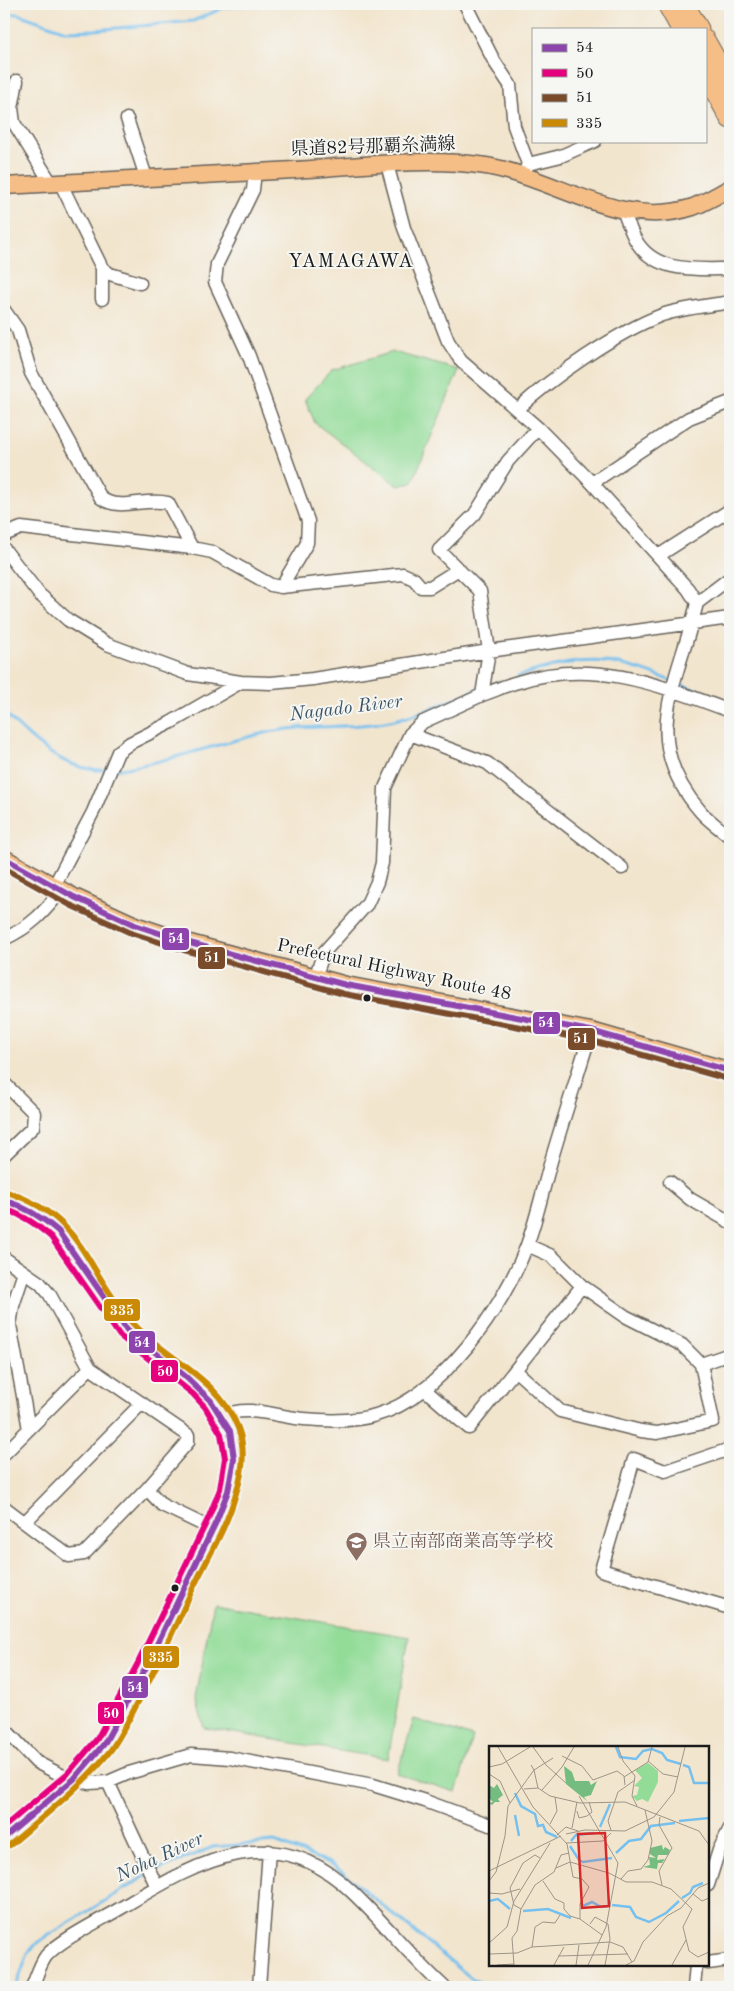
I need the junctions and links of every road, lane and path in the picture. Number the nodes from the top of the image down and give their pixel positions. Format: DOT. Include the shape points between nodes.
graph roads {
  1 [pos="465,4"];
  2 [pos="706,42"];
  3 [pos="706,75"];
  4 [pos="17,81"];
  5 [pos="730,84"];
  6 [pos="127,118"];
  7 [pos="730,119"];
  8 [pos="593,142"];
  9 [pos="387,164"];
  10 [pos="526,169"];
  11 [pos="256,171"];
  12 [pos="146,177"];
  13 [pos="55,183"];
  14 [pos="4,186"];
  15 [pos="730,188"];
  16 [pos="623,210"];
  17 [pos="102,268"];
  18 [pos="730,269"];
  19 [pos="140,283"];
  20 [pos="102,299"];
  21 [pos="730,302"];
  22 [pos="4,310"];
  23 [pos="730,402"];
  24 [pos="517,410"];
  25 [pos="538,428"];
  26 [pos="592,483"];
  27 [pos="730,510"];
  28 [pos="4,535"];
  29 [pos="192,548"];
  30 [pos="4,549"];
  31 [pos="658,556"];
  32 [pos="458,569"];
  33 [pos="730,578"];
  34 [pos="281,587"];
  35 [pos="697,603"];
  36 [pos="730,618"];
  37 [pos="692,624"];
  38 [pos="489,651"];
  39 [pos="241,682"];
  40 [pos="673,690"];
  41 [pos="482,695"];
  42 [pos="730,711"];
  43 [pos="410,734"];
  44 [pos="730,837"];
  45 [pos="4,858"];
  46 [pos="622,868"];
  47 [pos="58,888"];
  48 [pos="4,939"];
  49 [pos="318,978"];
  50 [pos="591,1031"];
  51 [pos="730,1071"];
  52 [pos="4,1084"];
  53 [pos="4,1155"];
  54 [pos="670,1182"];
  55 [pos="4,1200"];
  56 [pos="730,1222"];
  57 [pos="527,1245"];
  58 [pos="4,1258"];
  59 [pos="24,1272"];
  60 [pos="582,1286"];
  61 [pos="730,1354"];
  62 [pos="701,1364"];
  63 [pos="90,1368"];
  64 [pos="516,1370"];
  65 [pos="424,1389"];
  66 [pos="142,1403"];
  67 [pos="223,1416"];
  68 [pos="29,1429"];
  69 [pos="730,1449"];
  70 [pos="4,1454"];
  71 [pos="147,1489"];
  72 [pos="4,1507"];
  73 [pos="25,1522"];
  74 [pos="212,1529"];
  75 [pos="730,1608"];
  76 [pos="4,1728"];
  77 [pos="74,1779"];
  78 [pos="108,1782"];
  79 [pos="489,1825"];
  80 [pos="730,1828"];
  81 [pos="4,1838"];
  82 [pos="269,1851"];
  83 [pos="709,1877"];
  84 [pos="155,1884"];
  85 [pos="730,1960"];
  86 [pos="709,1963"];
  87 [pos="696,1966"];
  88 [pos="32,1987"];
  89 [pos="259,1987"];
  90 [pos="444,1987"];
  91 [pos="694,1987"];
  1 -- 10 [label="street" via="510,85 514,126"];
  2 -- 5 [label="highway"];
  3 -- 7 [label="highway"];
  4 -- 13 [label="street" via="12,108 14,123"];
  6 -- 12 [label="street"];
  8 -- 10 [label="street"];
  9 -- 10 [label="main road, 県道82号那覇糸満線" via="477,164"];
  9 -- 11 [label="main road, 県道82号那覇糸満線"];
  9 -- 24 [label="street" via="404,228 448,341 460,361"];
  10 -- 16 [label="main road, 県道82号那覇糸満線" via="601,205"];
  11 -- 12 [label="main road, 県道82号那覇糸満線"];
  11 -- 34 [label="street" via="253,190 217,264 215,282 249,356 308,521 308,543"];
  12 -- 13 [label="main road, 県道82号那覇糸満線"];
  13 -- 14 [label="main road, 県道82号那覇糸満線"];
  13 -- 17 [label="street"];
  15 -- 16 [label="main road, 県道82号那覇糸満線" via="692,207 667,213"];
  16 -- 18 [label="street" via="636,241 660,262 675,268"];
  17 -- 19 [label="street" via="110,274"];
  17 -- 20 [label="street"];
  21 -- 24 [label="street" via="662,315 640,326 543,385"];
  22 -- 29 [label="street" via="18,330 31,373 101,498 118,505 157,500 168,503"];
  23 -- 26 [label="street" via="689,418"];
  24 -- 25 [label="street"];
  25 -- 26 [label="street"];
  25 -- 32 [label="street" via="508,461 475,514 439,550"];
  26 -- 31 [label="street"];
  27 -- 31 [label="street"];
  28 -- 29 [label="street" via="21,528"];
  29 -- 34 [label="street" via="212,552 271,585"];
  30 -- 39 [label="street" via="39,594 68,620 107,644 188,674"];
  31 -- 35 [label="street" via="688,588"];
  32 -- 34 [label="street" via="430,587 422,587 403,574"];
  32 -- 38 [label="street" via="480,592"];
  33 -- 35 [label="street"];
  35 -- 37 [label="street"];
  36 -- 37 [label="street"];
  37 -- 38 [label="street"];
  37 -- 40 [label="street"];
  38 -- 39 [label="street" via="313,679"];
  38 -- 41 [label="street"];
  39 -- 47 [label="street" via="118,752"];
  40 -- 41 [label="street" via="620,675 566,672 519,681"];
  40 -- 42 [label="street"];
  40 -- 44 [label="street" via="665,739 673,769 702,813"];
  41 -- 43 [label="street" via="423,722"];
  43 -- 46 [label="street" via="487,763"];
  43 -- 49 [label="street" via="385,788 382,863 377,882 367,904 324,952"];
  45 -- 47 [label="main road, Prefectural Highway Route 48"];
  47 -- 48 [label="street" via="40,917"];
  47 -- 49 [label="main road, Prefectural Highway Route 48" via="135,926"];
  49 -- 50 [label="main road, Prefectural Highway Route 48"];
  50 -- 51 [label="main road, Prefectural Highway Route 48"];
  50 -- 57 [label="street"];
  52 -- 53 [label="street" via="34,1114 33,1127"];
  54 -- 56 [label="street" via="690,1199"];
  55 -- 67 [label="highway" via="31,1211 60,1232 127,1331 198,1387"];
  57 -- 60 [label="street" via="552,1256"];
  57 -- 65 [label="street" via="505,1291 474,1336 444,1373"];
  58 -- 59 [label="street"];
  59 -- 63 [label="street" via="50,1295"];
  59 -- 68 [label="street" via="10,1325"];
  60 -- 62 [label="street" via="625,1316 682,1345"];
  60 -- 64 [label="street"];
  61 -- 62 [label="street"];
  62 -- 64 [label="street" via="713,1421 657,1434 560,1410"];
  63 -- 66 [label="street"];
  63 -- 68 [label="street"];
  64 -- 65 [label="street" via="469,1428"];
  65 -- 67 [label="street" via="404,1404 374,1416 342,1420 305,1419 240,1410"];
  66 -- 71 [label="street" via="188,1435 188,1442"];
  66 -- 73 [label="street"];
  67 -- 74 [label="highway" via="233,1441 234,1459 227,1490"];
  68 -- 70 [label="street"];
  69 -- 75 [label="street" via="665,1470 634,1459 601,1570"];
  71 -- 73 [label="street" via="84,1554 69,1556"];
  71 -- 74 [label="street" via="162,1504"];
  72 -- 73 [label="street"];
  74 -- 77 [label="highway" via="118,1720 104,1744"];
  76 -- 77 [label="street" via="36,1762"];
  77 -- 78 [label="street" via="89,1783"];
  77 -- 81 [label="highway"];
  78 -- 79 [label="street" via="191,1755 230,1758 373,1785"];
  78 -- 84 [label="street"];
  80 -- 83 [label="street"];
  82 -- 84 [label="street" via="244,1852 213,1860"];
  82 -- 89 [label="street"];
  82 -- 90 [label="street" via="299,1858 322,1869 351,1891"];
  84 -- 88 [label="street" via="46,1956"];
  85 -- 86 [label="street"];
  87 -- 91 [label="street"];
}
